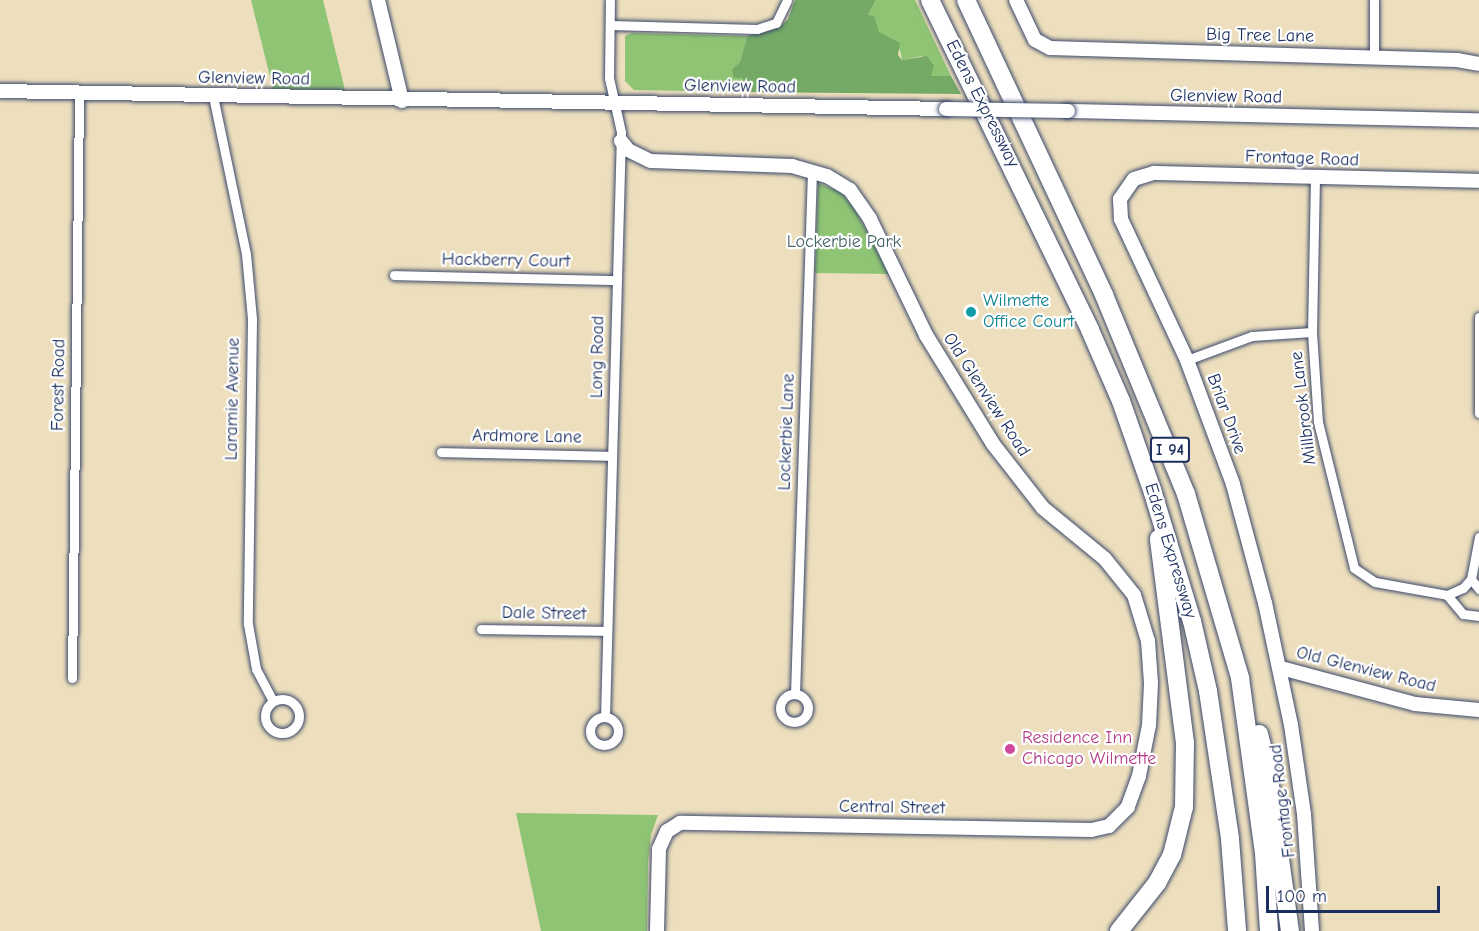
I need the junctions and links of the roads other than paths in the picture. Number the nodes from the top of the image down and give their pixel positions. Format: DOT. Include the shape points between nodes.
graph roads {
  1 [pos="378,0"];
  2 [pos="610,0"];
  3 [pos="787,0"];
  4 [pos="930,0"];
  5 [pos="966,0"];
  6 [pos="1016,0"];
  7 [pos="1374,0"];
  8 [pos="610,25"];
  9 [pos="1374,56"];
  10 [pos="1479,64"];
  11 [pos="0,91"];
  12 [pos="79,93"];
  13 [pos="213,96"];
  14 [pos="402,101"];
  15 [pos="615,104"];
  16 [pos="1479,120"];
  17 [pos="621,141"];
  18 [pos="812,171"];
  19 [pos="1315,177"];
  20 [pos="1479,181"];
  21 [pos="1128,184"];
  22 [pos="394,276"];
  23 [pos="616,280"];
  24 [pos="1479,317"];
  25 [pos="1312,332"];
  26 [pos="1187,360"];
  27 [pos="1479,414"];
  28 [pos="441,452"];
  29 [pos="612,456"];
  30 [pos="1153,493"];
  31 [pos="1479,537"];
  32 [pos="1471,579"];
  33 [pos="1479,589"];
  34 [pos="1447,594"];
  35 [pos="1479,616"];
  36 [pos="481,629"];
  37 [pos="607,632"];
  38 [pos="1281,668"];
  39 [pos="72,678"];
  40 [pos="1240,678"];
  41 [pos="795,694"];
  42 [pos="273,701"];
  43 [pos="1479,710"];
  44 [pos="605,717"];
  45 [pos="1117,821"];
  46 [pos="657,931"];
  47 [pos="1119,931"];
  48 [pos="1237,931"];
  49 [pos="1269,931"];
  50 [pos="1290,931"];
  51 [pos="1312,931"];
  1 -- 14 [label="street"];
  2 -- 8 [label="street, Long Road"];
  3 -- 8 [label="street" via="776,22 757,29"];
  4 -- 30 [label="highway, Edens Expressway / I 94" via="1090,330 1121,401"];
  5 -- 40 [label="highway, Edens Expressway / I 94" via="1104,295 1165,437 1186,494"];
  6 -- 9 [label="street, Big Tree Lane" via="1040,44 1061,50"];
  7 -- 9 [label="street"];
  8 -- 15 [label="street, Long Road" via="609,78"];
  9 -- 10 [label="street, Big Tree Lane"];
  11 -- 12 [label="street, Glenview Road"];
  12 -- 13 [label="street, Glenview Road"];
  12 -- 39 [label="street, Forest Road"];
  13 -- 14 [label="street, Glenview Road"];
  13 -- 42 [label="street, Laramie Avenue" via="246,254 252,319 248,624 256,669"];
  14 -- 15 [label="street, Glenview Road"];
  15 -- 16 [label="street, Glenview Road, bridge"];
  15 -- 17 [label="street, Long Road"];
  17 -- 18 [label="street, Old Glenview Road" via="628,150 651,161 792,166"];
  17 -- 23 [label="street, Long Road"];
  18 -- 41 [label="street, Lockerbie Lane"];
  18 -- 45 [label="street, Old Glenview Road" via="841,183 857,199 937,354 1026,488 1058,524 1118,572 1134,595 1148,641 1151,704 1139,776 1128,807"];
  19 -- 20 [label="street, Frontage Road"];
  19 -- 21 [label="street, Frontage Road" via="1154,173"];
  19 -- 25 [label="street, Millbrook Lane"];
  21 -- 26 [label="street, Briar Drive" via="1120,199 1121,219"];
  22 -- 23 [label="street, Hackberry Court"];
  23 -- 29 [label="street, Long Road"];
  24 -- 27 [label="street"];
  25 -- 26 [label="street" via="1252,336"];
  25 -- 34 [label="street, Millbrook Lane" via="1323,454 1354,568 1375,582"];
  26 -- 38 [label="street, Briar Drive" via="1233,484"];
  28 -- 29 [label="street, Ardmore Lane"];
  29 -- 37 [label="street, Long Road"];
  30 -- 47 [label="highway" via="1187,780 1172,855 1143,905"];
  30 -- 48 [label="highway, Edens Expressway / I 94" via="1192,621 1210,702 1230,839"];
  31 -- 32 [label="street"];
  32 -- 33 [label="street"];
  32 -- 34 [label="street" via="1463,588"];
  34 -- 35 [label="street" via="1463,614"];
  36 -- 37 [label="street, Dale Street"];
  37 -- 44 [label="street, Long Road"];
  38 -- 43 [label="street, Old Glenview Road" via="1415,704"];
  38 -- 51 [label="street, Frontage Road" via="1304,814"];
  40 -- 49 [label="highway, Edens Expressway / I 94" via="1264,853"];
  40 -- 50 [label="highway" via="1268,771"];
  45 -- 46 [label="street, Central Street" via="1090,830 687,822 667,831 659,849"];
}
